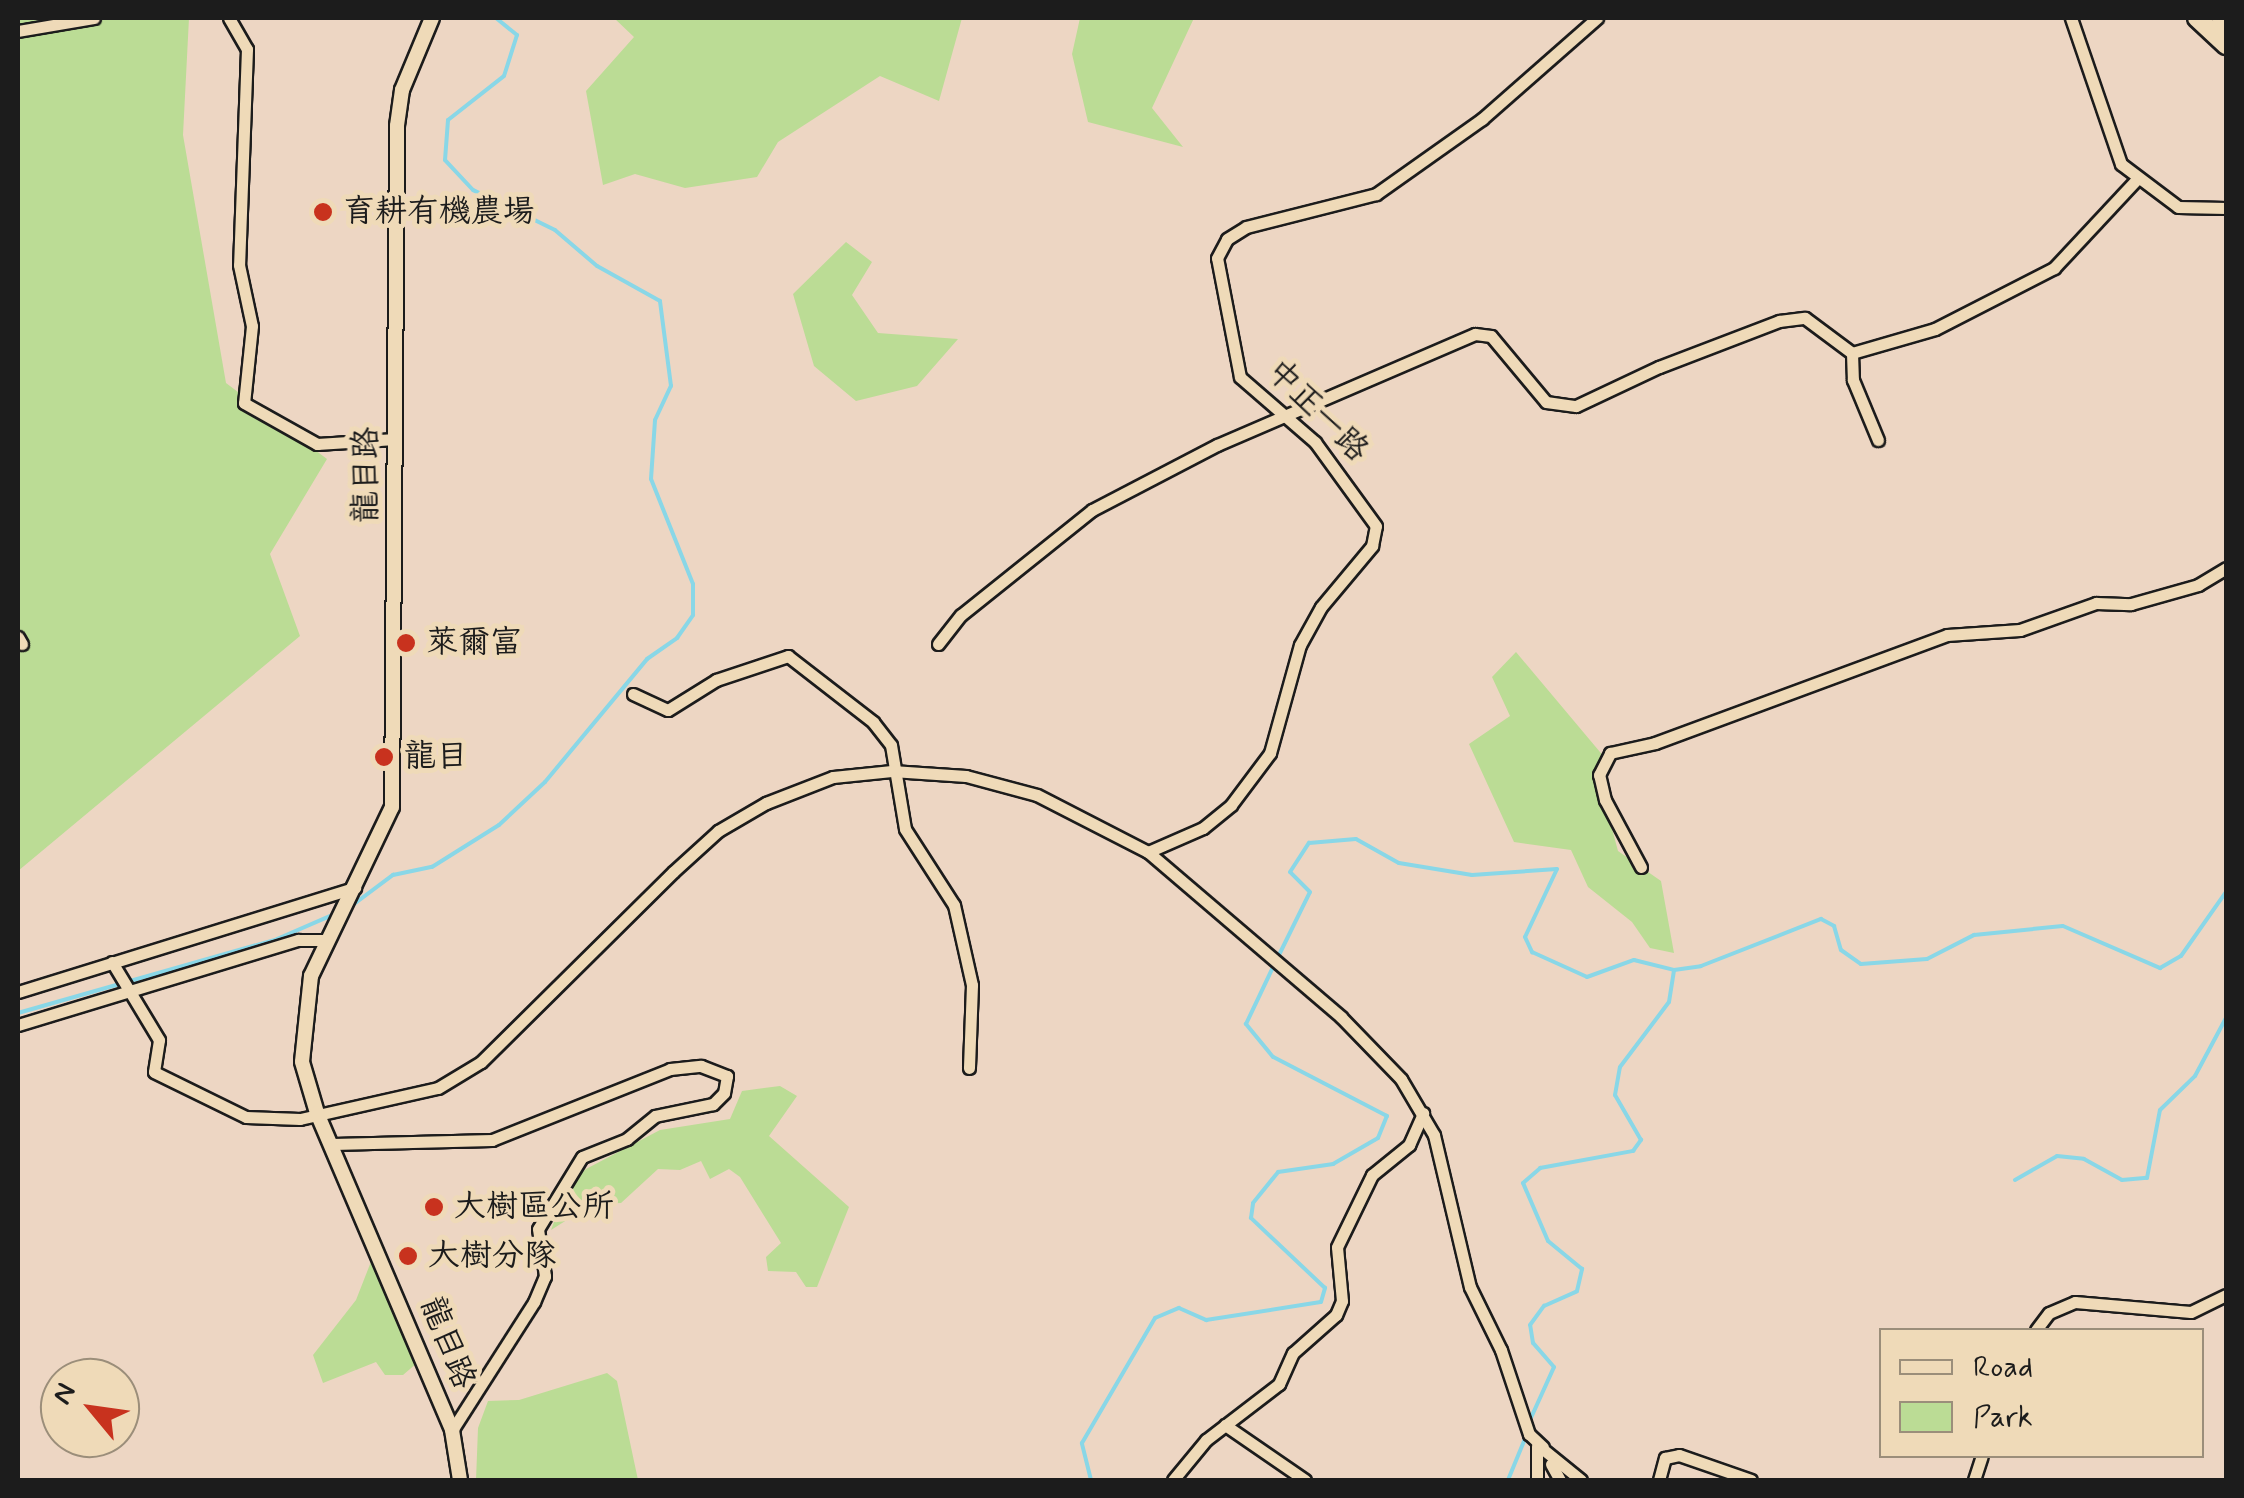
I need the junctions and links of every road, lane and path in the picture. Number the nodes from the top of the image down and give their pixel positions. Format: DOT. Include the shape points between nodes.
graph roads {
  1 [pos="94,18"];
  2 [pos="229,18"];
  3 [pos="432,18"];
  4 [pos="1597,18"];
  5 [pos="2071,18"];
  6 [pos="2198,18"];
  7 [pos="18,31"];
  8 [pos="2226,45"];
  9 [pos="2136,180"];
  10 [pos="2226,208"];
  11 [pos="1852,353"];
  12 [pos="1284,417"];
  13 [pos="395,438"];
  14 [pos="1878,440"];
  15 [pos="2226,568"];
  16 [pos="938,644"];
  17 [pos="633,694"];
  18 [pos="892,771"];
  19 [pos="1148,852"];
  20 [pos="1642,867"];
  21 [pos="355,888"];
  22 [pos="329,936"];
  23 [pos="113,966"];
  24 [pos="126,990"];
  25 [pos="18,992"];
  26 [pos="18,1026"];
  27 [pos="969,1068"];
  28 [pos="317,1113"];
  29 [pos="1423,1113"];
  30 [pos="333,1144"];
  31 [pos="2226,1295"];
  32 [pos="2038,1328"];
  33 [pos="1225,1425"];
  34 [pos="452,1430"];
  35 [pos="1536,1441"];
  36 [pos="1551,1464"];
  37 [pos="460,1480"];
  38 [pos="1174,1480"];
  39 [pos="1305,1480"];
  40 [pos="1537,1480"];
  41 [pos="1560,1480"];
  42 [pos="1581,1480"];
  43 [pos="1659,1480"];
  44 [pos="1751,1480"];
  1 -- 7 [label="street"];
  2 -- 13 [label="street" via="247,48 239,264 252,326 244,403 318,444"];
  3 -- 13 [label="street, 龍目路" via="397,126"];
  4 -- 12 [label="street, 中正一路" via="1482,118 1376,194 1246,227 1226,240 1217,258 1240,378"];
  5 -- 9 [label="street" via="2098,111 2121,164"];
  6 -- 8 [label="main road"];
  9 -- 10 [label="street" via="2178,208"];
  9 -- 11 [label="street" via="2054,268 1935,329"];
  11 -- 12 [label="street" via="1820,324 1796,318 1659,367 1576,406 1561,406 1538,395 1485,333"];
  11 -- 14 [label="street" via="1854,380"];
  12 -- 16 [label="street" via="1092,510 961,616"];
  12 -- 19 [label="street, 中正一路" via="1337,469 1376,526 1372,546 1321,607 1300,645 1280,729 1260,766 1231,805 1203,828"];
  13 -- 21 [label="street, 龍目路" via="392,807"];
  15 -- 20 [label="street" via="2198,584 2131,604 2096,603 2020,630 1947,635 1654,743 1610,753 1599,775 1604,800"];
  17 -- 18 [label="street" via="668,710 716,680 782,655 796,657 874,722 891,745"];
  18 -- 19 [label="street" via="966,776 1037,795"];
  18 -- 27 [label="street" via="905,830 954,905 972,986"];
  18 -- 28 [label="street" via="816,783 718,831 524,1026 438,1088"];
  19 -- 29 [label="street" via="1353,1030 1401,1079"];
  21 -- 22 [label="street, 龍目路"];
  21 -- 23 [label="street"];
  22 -- 24 [label="street"];
  22 -- 28 [label="street, 龍目路" via="304,1010 302,1062"];
  23 -- 24 [label="street"];
  23 -- 25 [label="street"];
  24 -- 26 [label="street"];
  24 -- 28 [label="street" via="159,1040 154,1072 246,1117 300,1119"];
  28 -- 30 [label="street, 龍目路"];
  29 -- 33 [label="street" via="1408,1145 1372,1175 1336,1247 1342,1302 1336,1316 1293,1353 1279,1384"];
  29 -- 35 [label="street" via="1470,1287"];
  30 -- 34 [label="street, 龍目路"];
  30 -- 34 [label="street" via="492,1140 670,1069 701,1066 727,1076 724,1093 712,1104 655,1116 626,1139 582,1157 538,1229 545,1276 534,1302"];
  31 -- 32 [label="street" via="2191,1312 2074,1302 2049,1313"];
  33 -- 38 [label="street"];
  33 -- 39 [label="street"];
  34 -- 37 [label="street, 龍目路"];
  35 -- 40 [label="street"];
  35 -- 42 [label="street"];
  36 -- 41 [label="street"];
  43 -- 44 [label="street" via="1665,1458 1679,1455"];
}
